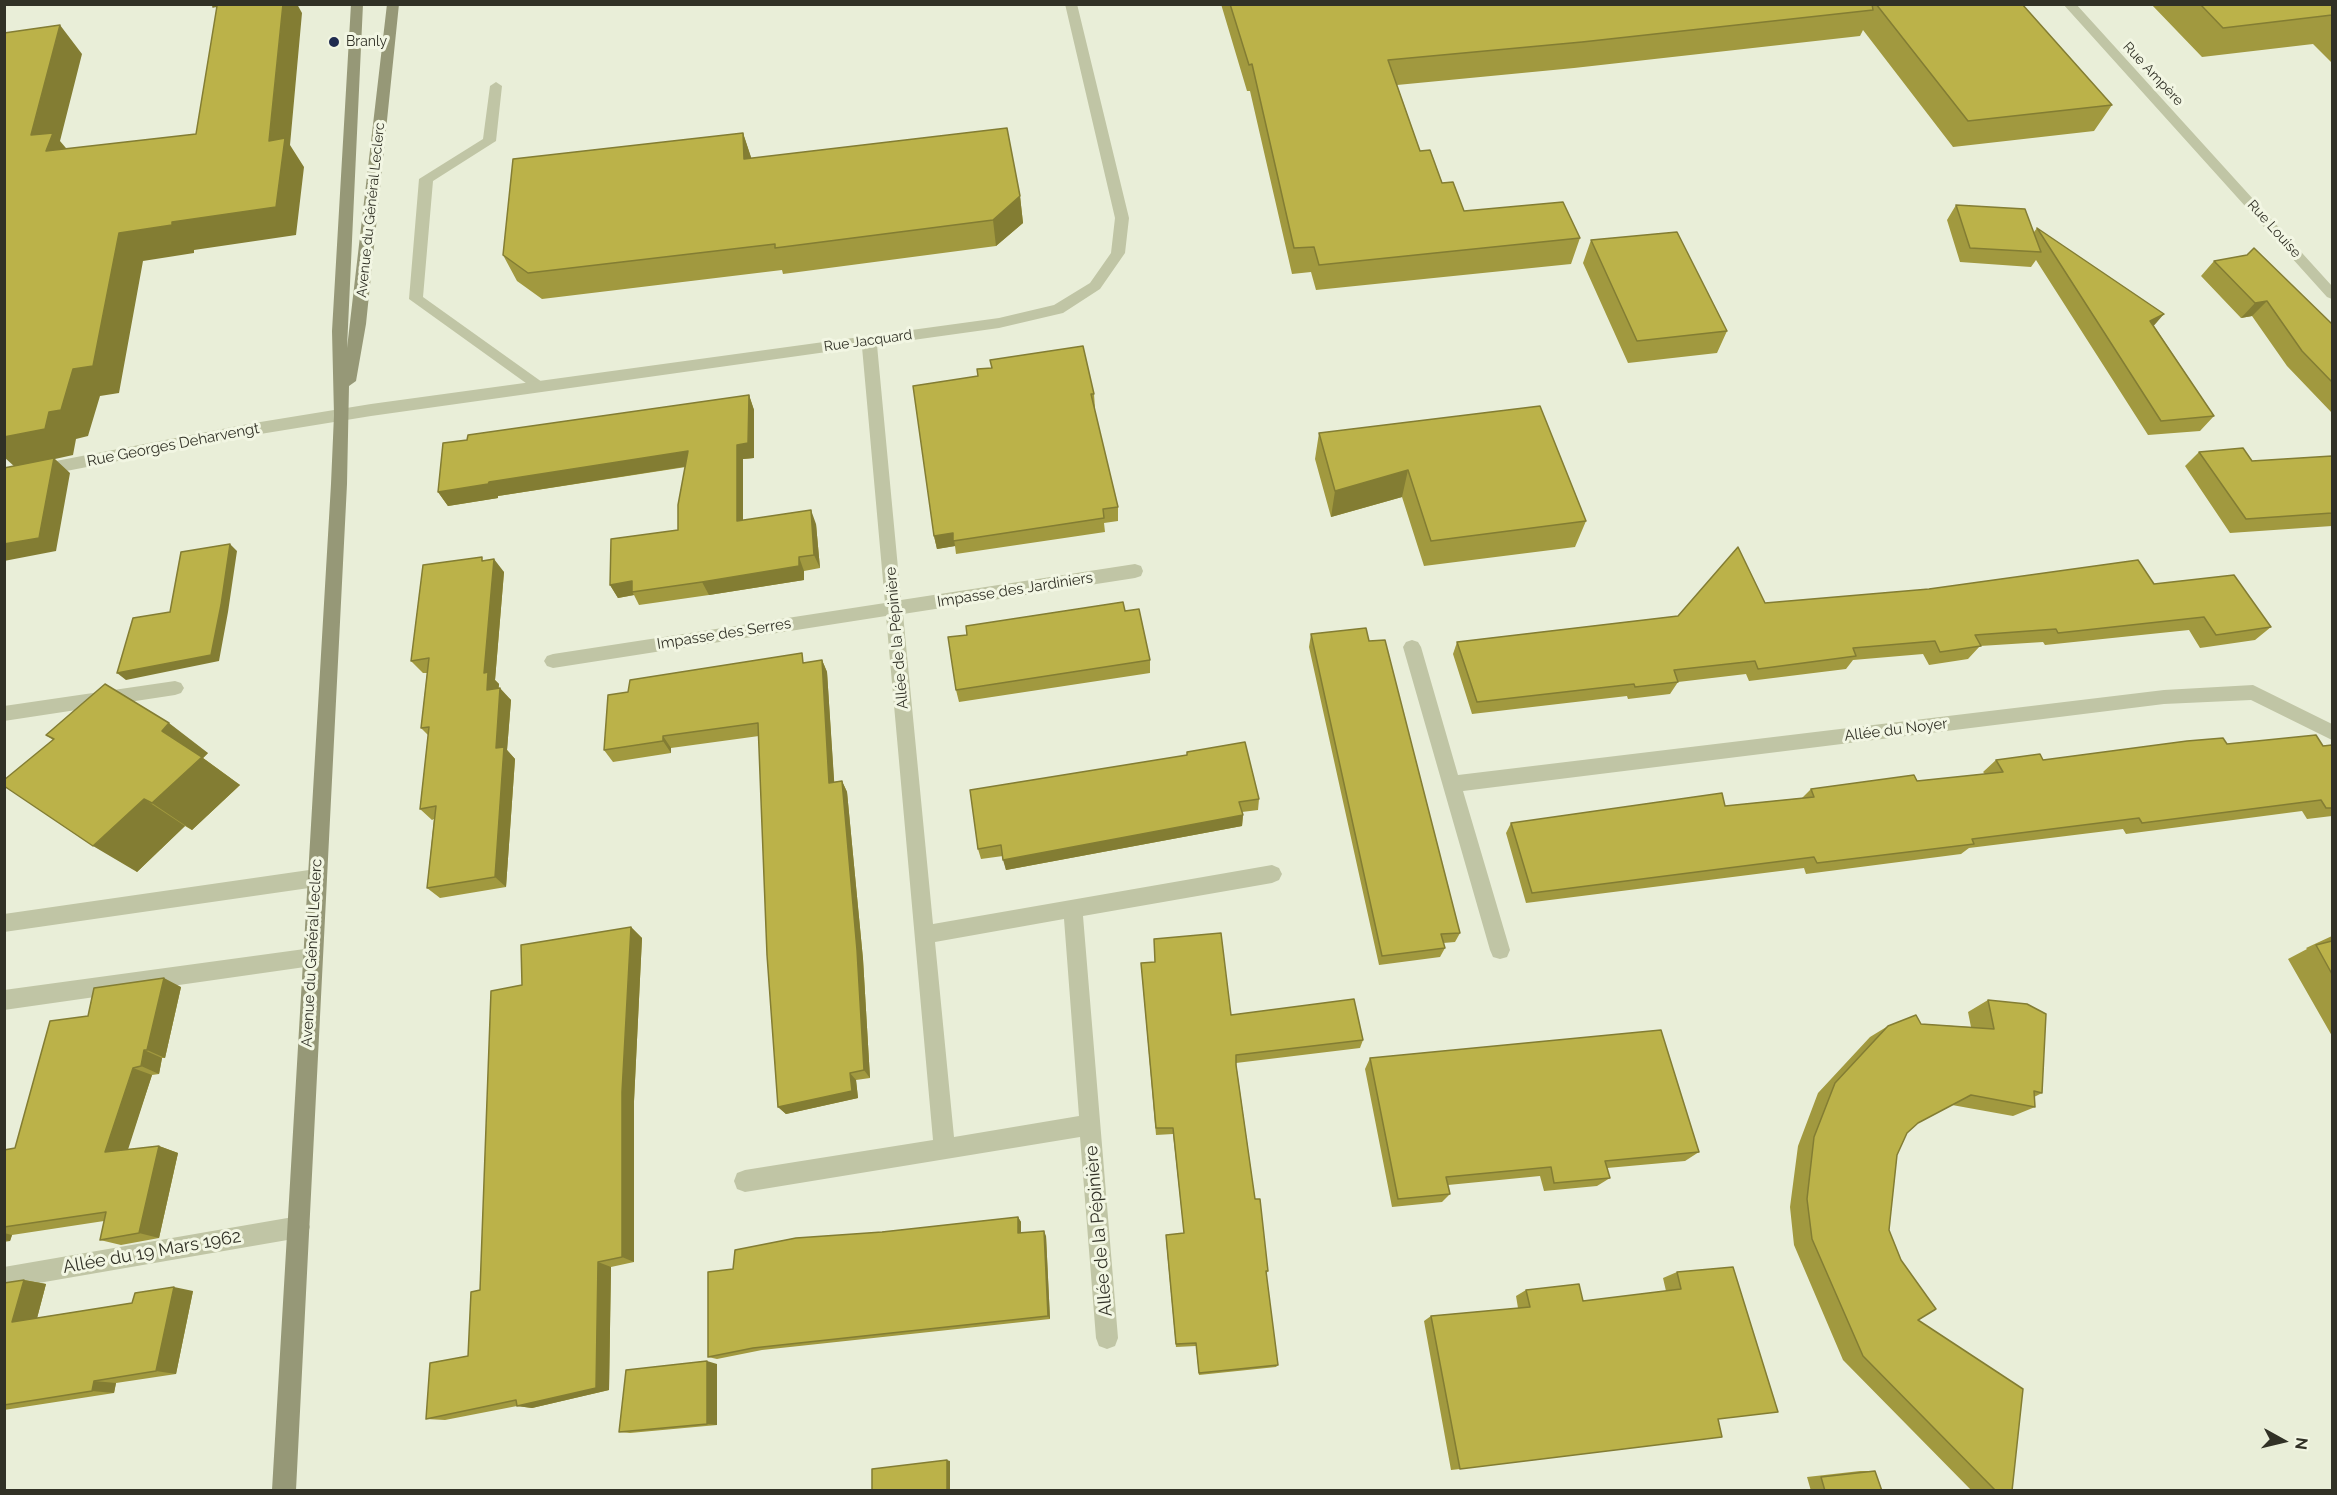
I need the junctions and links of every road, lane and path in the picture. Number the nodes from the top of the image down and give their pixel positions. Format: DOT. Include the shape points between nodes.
graph roads {
  1 [pos="357,4"];
  2 [pos="393,4"];
  3 [pos="1071,4"];
  4 [pos="2069,4"];
  5 [pos="496,86"];
  6 [pos="2215,164"];
  7 [pos="2332,294"];
  8 [pos="869,342"];
  9 [pos="537,386"];
  10 [pos="342,415"];
  11 [pos="4,477"];
  12 [pos="1136,571"];
  13 [pos="894,608"];
  14 [pos="1412,647"];
  15 [pos="553,661"];
  16 [pos="175,688"];
  17 [pos="4,714"];
  18 [pos="2332,732"];
  19 [pos="1452,784"];
  20 [pos="1272,874"];
  21 [pos="316,878"];
  22 [pos="1073,909"];
  23 [pos="4,923"];
  24 [pos="924,935"];
  25 [pos="1500,950"];
  26 [pos="312,957"];
  27 [pos="4,1000"];
  28 [pos="1090,1125"];
  29 [pos="944,1148"];
  30 [pos="745,1180"];
  31 [pos="299,1227"];
  32 [pos="4,1278"];
  33 [pos="1107,1338"];
  34 [pos="284,1491"];
  1 -- 10 [label="main road, Avenue du Général Leclerc" via="339,331"];
  2 -- 10 [label="main road, Avenue du Général Leclerc" via="359,324"];
  3 -- 8 [label="street, Rue Jacquard" via="1122,218 1118,253 1095,286 1058,309"];
  4 -- 6 [label="street, Rue Ampère"];
  5 -- 9 [label="street" via="489,141 426,179 416,299"];
  6 -- 7 [label="street, Rue Louise"];
  8 -- 9 [label="street, Rue Jacquard"];
  8 -- 13 [label="street, Allée de la Pépinière"];
  9 -- 10 [label="street, Rue Jacquard"];
  10 -- 11 [label="street, Rue Georges Deharvengt"];
  10 -- 21 [label="main road, Avenue du Général Leclerc"];
  12 -- 13 [label="street, Impasse des Jardiniers"];
  13 -- 15 [label="street, Impasse des Serres"];
  13 -- 24 [label="street, Allée de la Pépinière"];
  14 -- 19 [label="street"];
  16 -- 17 [label="street"];
  18 -- 19 [label="street, Allée du Noyer" via="2253,692 2164,697"];
  19 -- 25 [label="street"];
  20 -- 22 [label="street"];
  21 -- 23 [label="street"];
  21 -- 26 [label="main road, Avenue du Général Leclerc"];
  22 -- 24 [label="street"];
  22 -- 28 [label="street, Allée de la Pépinière"];
  24 -- 29 [label="street, Allée de la Pépinière"];
  26 -- 27 [label="street"];
  26 -- 31 [label="main road, Avenue du Général Leclerc"];
  28 -- 29 [label="street, Allée de la Pépinière"];
  28 -- 33 [label="street, Allée de la Pépinière"];
  29 -- 30 [label="street, Allée de la Pépinière"];
  31 -- 32 [label="street, Allée du 19 Mars 1962"];
  31 -- 34 [label="main road, Avenue du Général Leclerc"];
}
